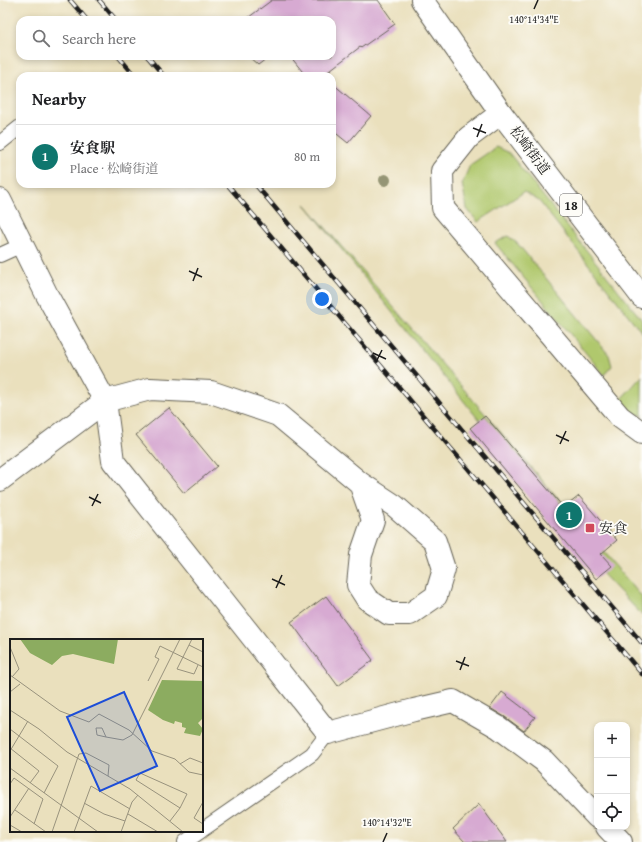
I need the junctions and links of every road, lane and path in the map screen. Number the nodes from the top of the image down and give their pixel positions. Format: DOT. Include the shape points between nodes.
graph roads {
  1 [pos="422,0"];
  2 [pos="501,113"];
  3 [pos="16,129"];
  4 [pos="0,143"];
  5 [pos="0,200"];
  6 [pos="22,245"];
  7 [pos="0,255"];
  8 [pos="642,297"];
  9 [pos="105,401"];
  10 [pos="642,433"];
  11 [pos="0,480"];
  12 [pos="360,483"];
  13 [pos="328,733"];
  14 [pos="594,814"];
  15 [pos="203,830"];
  16 [pos="610,830"];
  17 [pos="200,832"];
  18 [pos="185,842"];
  19 [pos="621,842"];
  1 -- 2 [label="street, 松崎街道 / 18"];
  2 -- 8 [label="street, 松崎街道 / 18"];
  2 -- 10 [label="street" via="469,137 442,171 444,208 620,417"];
  3 -- 4 [label="lane"];
  5 -- 6 [label="street"];
  6 -- 7 [label="lane"];
  6 -- 9 [label="street"];
  9 -- 11 [label="street"];
  9 -- 12 [label="street" via="150,389 211,392 278,415"];
  9 -- 13 [label="street" via="113,460"];
  12 -- 12 [label="street" via="395,506 435,541 444,570 436,596 410,614 390,614 368,599 358,585 361,555 372,520"];
  13 -- 14 [label="street" via="453,702 498,727 544,761"];
  13 -- 15 [label="lane" via="312,754"];
  16 -- 19 [label="street"];
  17 -- 18 [label="lane"];
}
